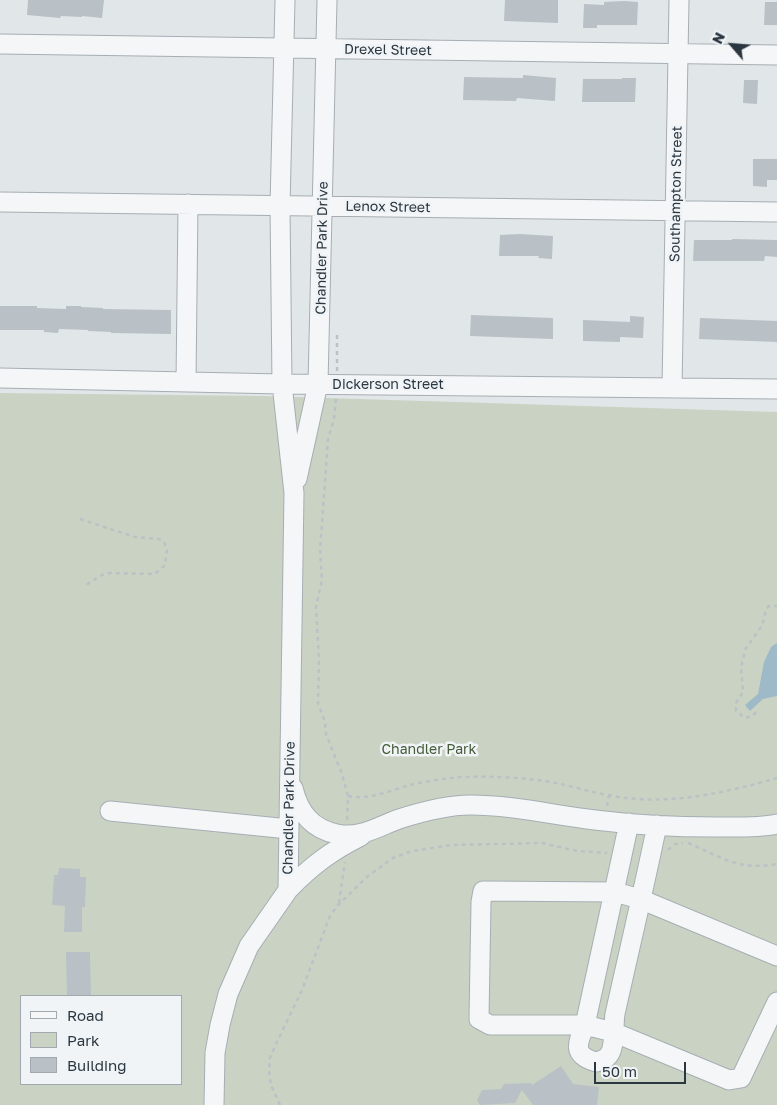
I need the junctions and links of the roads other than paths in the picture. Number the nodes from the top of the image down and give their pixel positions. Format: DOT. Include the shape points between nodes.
graph roads {
  1 [pos="285,0"];
  2 [pos="327,0"];
  3 [pos="679,0"];
  4 [pos="0,44"];
  5 [pos="284,48"];
  6 [pos="326,49"];
  7 [pos="678,54"];
  8 [pos="777,55"];
  9 [pos="0,202"];
  10 [pos="188,204"];
  11 [pos="280,206"];
  12 [pos="323,206"];
  13 [pos="675,211"];
  14 [pos="777,212"];
  15 [pos="0,378"];
  16 [pos="186,382"];
  17 [pos="282,384"];
  18 [pos="327,385"];
  19 [pos="672,387"];
  20 [pos="777,389"];
  21 [pos="294,493"];
  22 [pos="290,776"];
  23 [pos="110,811"];
  24 [pos="629,824"];
  25 [pos="777,824"];
  26 [pos="657,825"];
  27 [pos="289,829"];
  28 [pos="346,839"];
  29 [pos="288,890"];
  30 [pos="614,892"];
  31 [pos="640,899"];
  32 [pos="777,956"];
  33 [pos="777,1002"];
  34 [pos="585,1025"];
  35 [pos="613,1032"];
  36 [pos="214,1105"];
  1 -- 5 [label="street, Chandler Park Drive"];
  2 -- 6 [label="street, Chandler Park Drive"];
  3 -- 7 [label="street, Southampton Street"];
  4 -- 5 [label="street, Drexel Street"];
  5 -- 6 [label="street, Drexel Street"];
  5 -- 11 [label="street, Chandler Park Drive"];
  6 -- 7 [label="street, Drexel Street"];
  6 -- 12 [label="street, Chandler Park Drive"];
  7 -- 8 [label="street, Drexel Street"];
  7 -- 13 [label="street, Southampton Street"];
  9 -- 10 [label="street, Lenox Street"];
  10 -- 11 [label="street, Lenox Street"];
  10 -- 16 [label="street"];
  11 -- 12 [label="street, Lenox Street"];
  11 -- 17 [label="street, Chandler Park Drive"];
  12 -- 13 [label="street, Lenox Street"];
  12 -- 18 [label="street, Chandler Park Drive"];
  13 -- 14 [label="street, Lenox Street"];
  13 -- 19 [label="street, Southampton Street"];
  15 -- 16 [label="street, Dickerson Street"];
  16 -- 17 [label="street, Dickerson Street"];
  17 -- 18 [label="street, Dickerson Street"];
  17 -- 21 [label="street, Chandler Park Drive"];
  18 -- 19 [label="street, Dickerson Street"];
  18 -- 21 [label="street, Chandler Park Drive"];
  19 -- 20 [label="street, Dickerson Street"];
  21 -- 22 [label="street, Chandler Park Drive"];
  22 -- 27 [label="street, Chandler Park Drive"];
  22 -- 28 [label="street" via="297,804 305,816 315,825"];
  23 -- 27 [label="street"];
  24 -- 26 [label="street"];
  24 -- 28 [label="street" via="510,807 469,805 400,819"];
  24 -- 30 [label="street"];
  25 -- 26 [label="street" via="737,827"];
  26 -- 31 [label="street"];
  27 -- 29 [label="street, Chandler Park Drive"];
  28 -- 29 [label="street"];
  29 -- 36 [label="street, Chandler Park Drive" via="249,946 228,994 215,1053"];
  30 -- 31 [label="street"];
  30 -- 34 [label="street"];
  30 -- 34 [label="street" via="483,891 480,902 480,1018 490,1025"];
  31 -- 32 [label="street"];
  31 -- 35 [label="street"];
  33 -- 35 [label="street" via="740,1078 729,1080"];
  34 -- 35 [label="street"];
  34 -- 35 [label="street" via="577,1043 578,1050 588,1060 596,1062 608,1056 614,1045"];
}
